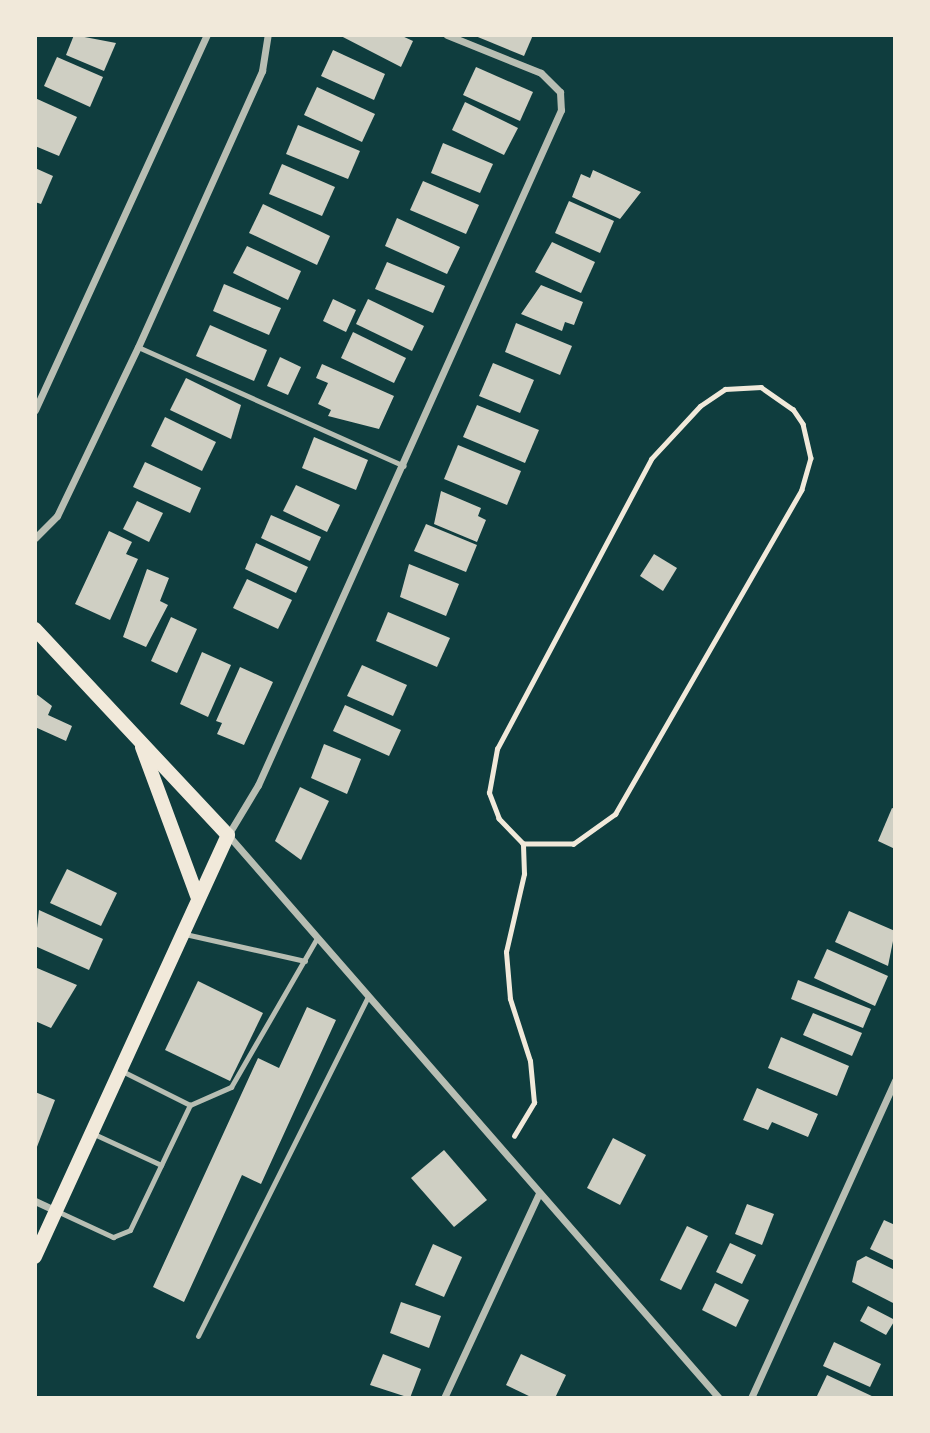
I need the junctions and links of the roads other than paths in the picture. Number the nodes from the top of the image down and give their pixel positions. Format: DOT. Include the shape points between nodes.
graph roads {
  1 [pos="207,35"];
  2 [pos="268,35"];
  3 [pos="447,35"];
  4 [pos="138,347"];
  5 [pos="35,410"];
  6 [pos="404,466"];
  7 [pos="35,538"];
  8 [pos="35,629"];
  9 [pos="140,741"];
  10 [pos="228,835"];
  11 [pos="197,897"];
  12 [pos="181,934"];
  13 [pos="317,938"];
  14 [pos="305,961"];
  15 [pos="368,997"];
  16 [pos="120,1070"];
  17 [pos="895,1080"];
  18 [pos="190,1105"];
  19 [pos="91,1133"];
  20 [pos="161,1165"];
  21 [pos="539,1193"];
  22 [pos="35,1200"];
  23 [pos="56,1210"];
  24 [pos="35,1257"];
  25 [pos="198,1336"];
  26 [pos="444,1398"];
  27 [pos="719,1398"];
  28 [pos="751,1398"];
  1 -- 5 [label="street"];
  2 -- 4 [label="street" via="262,71"];
  3 -- 6 [label="street" via="541,74 560,92 561,110"];
  4 -- 6 [label="lane"];
  4 -- 7 [label="street" via="57,516"];
  6 -- 10 [label="street" via="258,785"];
  8 -- 9 [label="main road"];
  9 -- 10 [label="main road"];
  9 -- 11 [label="main road"];
  10 -- 11 [label="main road"];
  10 -- 13 [label="street"];
  11 -- 12 [label="main road"];
  12 -- 14 [label="lane"];
  12 -- 16 [label="main road"];
  13 -- 14 [label="lane"];
  13 -- 15 [label="street"];
  14 -- 18 [label="lane" via="237,1081"];
  15 -- 21 [label="street"];
  15 -- 25 [label="lane"];
  16 -- 18 [label="lane"];
  16 -- 19 [label="main road"];
  17 -- 28 [label="street"];
  18 -- 20 [label="lane"];
  19 -- 20 [label="lane"];
  19 -- 23 [label="main road"];
  20 -- 23 [label="lane" via="122,1236"];
  21 -- 26 [label="street"];
  21 -- 27 [label="street"];
  22 -- 23 [label="street"];
  23 -- 24 [label="main road"];
}
